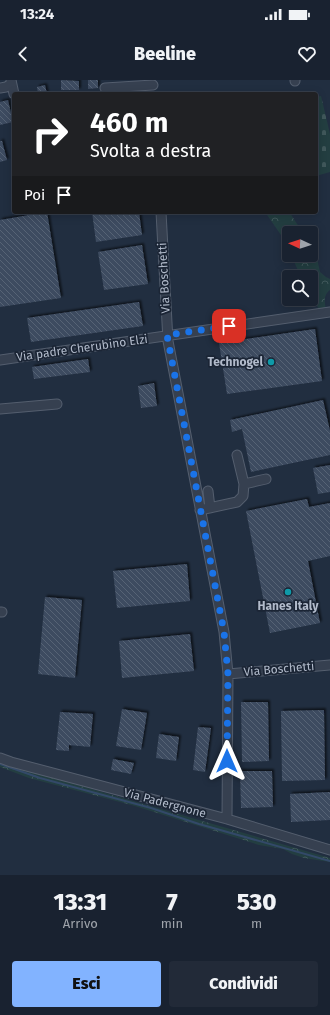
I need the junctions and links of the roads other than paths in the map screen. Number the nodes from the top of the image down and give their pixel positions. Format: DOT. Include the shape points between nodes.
graph roads {
  1 [pos="11,82"];
  2 [pos="153,86"];
  3 [pos="105,87"];
  4 [pos="0,88"];
  5 [pos="14,92"];
  6 [pos="161,214"];
  7 [pos="330,312"];
  8 [pos="167,335"];
  9 [pos="0,360"];
  10 [pos="57,404"];
  11 [pos="0,409"];
  12 [pos="237,455"];
  13 [pos="266,479"];
  14 [pos="244,484"];
  15 [pos="208,491"];
  16 [pos="210,508"];
  17 [pos="200,510"];
  18 [pos="330,665"];
  19 [pos="228,674"];
  20 [pos="0,758"];
  21 [pos="227,819"];
  22 [pos="330,850"];
  1 -- 4 [label="street"];
  1 -- 5 [label="street"];
  2 -- 3 [label="street"];
  6 -- 8 [label="street, Via Boschetti"];
  7 -- 8 [label="street, Via padre Cherubino Elzi"];
  8 -- 9 [label="street, Via padre Cherubino Elzi"];
  8 -- 17 [label="street, Via Boschetti"];
  10 -- 11 [label="street"];
  12 -- 14 [label="street"];
  13 -- 14 [label="street"];
  14 -- 16 [label="street" via="244,496 237,502"];
  15 -- 16 [label="street"];
  16 -- 17 [label="street"];
  17 -- 19 [label="street, Via Boschetti" via="224,632"];
  18 -- 19 [label="street, Via Boschetti"];
  19 -- 21 [label="street, Via Boschetti"];
  20 -- 21 [label="street, Via Padergnone"];
  21 -- 22 [label="street, Via Padergnone"];
}
